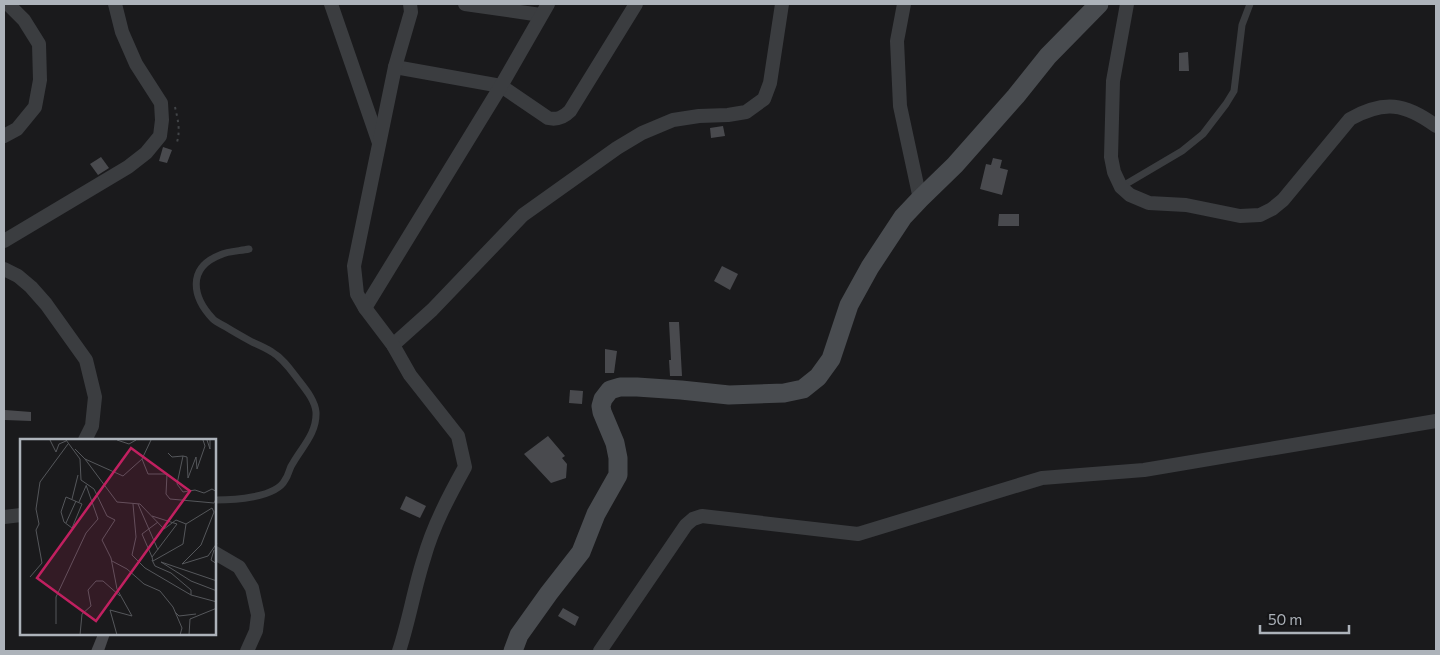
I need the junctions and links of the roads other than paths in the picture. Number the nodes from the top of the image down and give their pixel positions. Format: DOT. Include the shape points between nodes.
graph roads {
  1 [pos="8,4"];
  2 [pos="115,4"];
  3 [pos="331,4"];
  4 [pos="410,4"];
  5 [pos="466,4"];
  6 [pos="636,4"];
  7 [pos="782,4"];
  8 [pos="904,4"];
  9 [pos="1099,4"];
  10 [pos="1127,4"];
  11 [pos="1250,4"];
  12 [pos="545,10"];
  13 [pos="395,67"];
  14 [pos="501,86"];
  15 [pos="1436,126"];
  16 [pos="4,136"];
  17 [pos="379,144"];
  18 [pos="1121,187"];
  19 [pos="920,199"];
  20 [pos="4,241"];
  21 [pos="249,249"];
  22 [pos="4,269"];
  23 [pos="365,308"];
  24 [pos="393,345"];
  25 [pos="1436,421"];
  26 [pos="86,439"];
  27 [pos="216,500"];
  28 [pos="20,515"];
  29 [pos="4,517"];
  30 [pos="216,554"];
  31 [pos="247,651"];
  32 [pos="399,651"];
  33 [pos="513,651"];
  34 [pos="600,651"];
  1 -- 16 [label="street" via="24,20 39,44 40,80 35,107 17,129"];
  2 -- 20 [label="street" via="132,56 161,103 160,136 128,167"];
  3 -- 17 [label="street"];
  4 -- 13 [label="street"];
  5 -- 12 [label="street"];
  6 -- 14 [label="street" via="565,116 555,120 548,118"];
  7 -- 24 [label="street" via="770,83 764,99 746,112 673,120 617,148 523,215 432,310"];
  8 -- 19 [label="street" via="897,41 900,106"];
  9 -- 19 [label="main road" via="1048,56 955,165"];
  10 -- 18 [label="street" via="1113,81 1111,157"];
  11 -- 18 [label="lane" via="1242,25 1234,91 1226,104 1202,134 1182,151"];
  12 -- 14 [label="street"];
  13 -- 14 [label="street"];
  13 -- 17 [label="street"];
  14 -- 23 [label="street"];
  15 -- 18 [label="street" via="1406,109 1393,106 1363,112 1350,119 1282,200 1260,214 1240,216 1186,205 1149,203"];
  17 -- 23 [label="street" via="354,266 357,294"];
  19 -- 33 [label="main road" via="903,217 866,274 849,305 831,359 804,389 728,395 638,387 610,390 602,399 601,406 615,443 618,475 596,514 581,552 520,635"];
  21 -- 27 [label="lane" via="220,254 199,270 196,282 200,302 214,320 273,352 307,391 316,413 311,437 293,462 285,481 276,490"];
  22 -- 26 [label="street" via="31,287 86,360 95,397 92,426"];
  23 -- 24 [label="street"];
  24 -- 32 [label="street" via="410,375 458,436 465,467 442,510 424,558"];
  25 -- 34 [label="street" via="1144,470 1042,478 858,534 702,516 686,525"];
  28 -- 29 [label="street"];
  30 -- 31 [label="street" via="239,567 252,588 258,615 256,631"];
}
